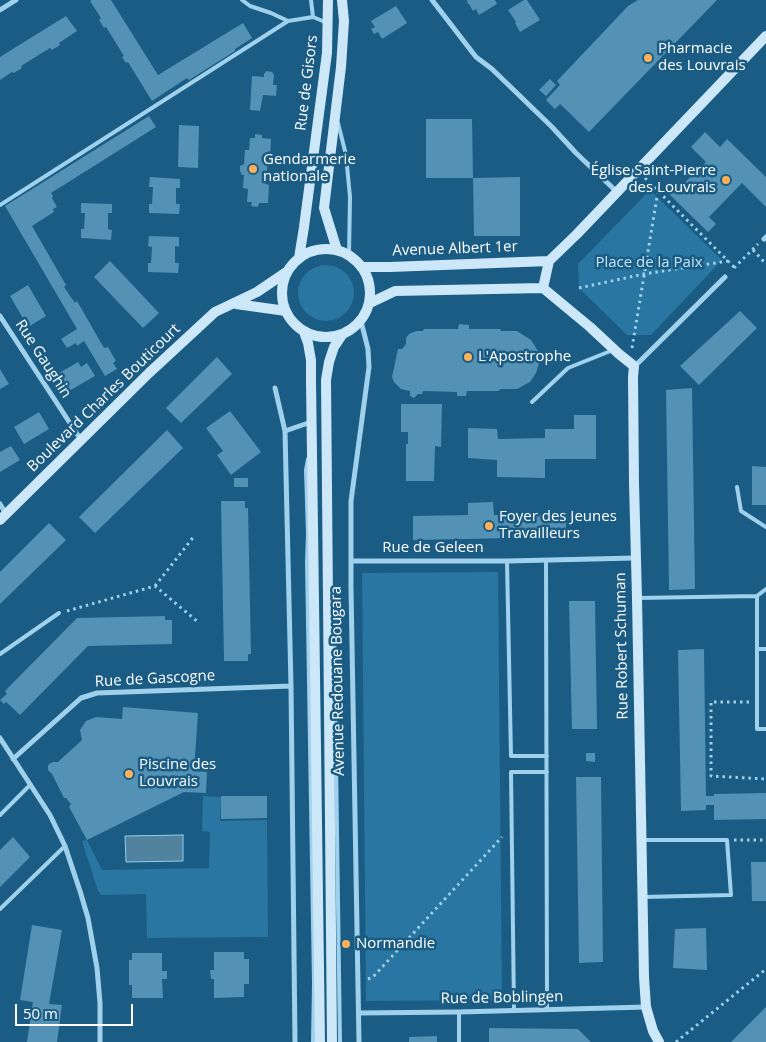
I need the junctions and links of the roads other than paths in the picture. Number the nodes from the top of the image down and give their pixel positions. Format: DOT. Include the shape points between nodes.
graph roads {
  1 [pos="16,0"];
  2 [pos="242,0"];
  3 [pos="311,0"];
  4 [pos="328,0"];
  5 [pos="342,0"];
  6 [pos="440,0"];
  7 [pos="433,2"];
  8 [pos="0,10"];
  9 [pos="313,17"];
  10 [pos="288,21"];
  11 [pos="329,23"];
  12 [pos="765,39"];
  13 [pos="335,113"];
  14 [pos="617,192"];
  15 [pos="0,205"];
  16 [pos="337,250"];
  17 [pos="349,255"];
  18 [pos="298,258"];
  19 [pos="549,261"];
  20 [pos="362,267"];
  21 [pos="288,271"];
  22 [pos="725,277"];
  23 [pos="543,288"];
  24 [pos="235,304"];
  25 [pos="370,304"];
  26 [pos="286,311"];
  27 [pos="0,316"];
  28 [pos="361,321"];
  29 [pos="304,332"];
  30 [pos="342,335"];
  31 [pos="614,350"];
  32 [pos="632,365"];
  33 [pos="274,388"];
  34 [pos="532,402"];
  35 [pos="312,422"];
  36 [pos="285,432"];
  37 [pos="312,437"];
  38 [pos="81,440"];
  39 [pos="737,487"];
  40 [pos="0,504"];
  41 [pos="3,517"];
  42 [pos="766,527"];
  43 [pos="635,558"];
  44 [pos="546,560"];
  45 [pos="351,561"];
  46 [pos="506,561"];
  47 [pos="328,586"];
  48 [pos="766,589"];
  49 [pos="757,596"];
  50 [pos="637,598"];
  51 [pos="59,613"];
  52 [pos="757,649"];
  53 [pos="766,649"];
  54 [pos="0,654"];
  55 [pos="291,686"];
  56 [pos="766,729"];
  57 [pos="0,738"];
  58 [pos="547,756"];
  59 [pos="13,759"];
  60 [pos="547,772"];
  61 [pos="30,785"];
  62 [pos="0,816"];
  63 [pos="641,840"];
  64 [pos="65,846"];
  65 [pos="642,897"];
  66 [pos="0,909"];
  67 [pos="646,1007"];
  68 [pos="514,1010"];
  69 [pos="547,1010"];
  70 [pos="359,1012"];
  71 [pos="459,1012"];
  72 [pos="100,1042"];
  73 [pos="295,1042"];
  74 [pos="313,1042"];
  75 [pos="320,1042"];
  76 [pos="332,1042"];
  77 [pos="340,1042"];
  78 [pos="359,1042"];
  79 [pos="459,1042"];
  80 [pos="659,1042"];
  1 -- 8 [label="street"];
  2 -- 10 [label="lane"];
  3 -- 9 [label="lane"];
  4 -- 11 [label="main road, Rue de Gisors"];
  5 -- 13 [label="main road, Rue de Gisors" via="344,21"];
  6 -- 7 [label="lane"];
  7 -- 14 [label="street" via="476,56"];
  9 -- 10 [label="lane"];
  9 -- 11 [label="lane"];
  10 -- 15 [label="lane"];
  11 -- 18 [label="main road, Rue de Gisors"];
  12 -- 14 [label="main road"];
  13 -- 16 [label="main road, Rue de Gisors" via="324,208"];
  13 -- 17 [label="lane" via="346,155 350,197"];
  14 -- 19 [label="main road"];
  16 -- 17 [label="main road"];
  16 -- 18 [label="main road" via="317,250"];
  17 -- 20 [label="main road"];
  18 -- 21 [label="main road"];
  19 -- 20 [label="main road, Avenue Albert 1er"];
  19 -- 23 [label="main road"];
  20 -- 25 [label="main road" via="370,284"];
  21 -- 24 [label="main road, Boulevard Charles Bouticourt"];
  21 -- 26 [label="main road" via="282,298"];
  22 -- 32 [label="street"];
  23 -- 25 [label="main road" via="395,291"];
  23 -- 31 [label="main road"];
  24 -- 26 [label="main road"];
  24 -- 38 [label="main road, Boulevard Charles Bouticourt" via="216,312"];
  25 -- 28 [label="main road"];
  26 -- 29 [label="main road"];
  27 -- 38 [label="street, Rue Gaughin"];
  28 -- 30 [label="main road"];
  28 -- 45 [label="street, Avenue Redouane Bougara" via="369,367 351,501"];
  29 -- 30 [label="main road" via="323,337"];
  29 -- 35 [label="main road, Avenue Redouane Bougara" via="310,360"];
  30 -- 47 [label="main road, Avenue Redouane Bougara" via="334,347 326,380"];
  31 -- 32 [label="main road"];
  31 -- 34 [label="lane" via="568,368"];
  32 -- 43 [label="main road, Rue Robert Schuman"];
  33 -- 36 [label="street"];
  35 -- 36 [label="street"];
  35 -- 37 [label="main road, Avenue Redouane Bougara"];
  36 -- 55 [label="street"];
  37 -- 74 [label="lane" via="306,470"];
  37 -- 75 [label="main road, Avenue Redouane Bougara"];
  38 -- 41 [label="main road, Boulevard Charles Bouticourt"];
  39 -- 42 [label="lane" via="741,511"];
  40 -- 41 [label="street"];
  43 -- 44 [label="street, Rue de Geleen"];
  43 -- 50 [label="main road, Rue Robert Schuman"];
  44 -- 46 [label="street, Rue de Geleen"];
  44 -- 58 [label="lane"];
  45 -- 46 [label="street, Rue de Geleen"];
  45 -- 70 [label="street, Avenue Redouane Bougara"];
  46 -- 58 [label="lane" via="511,756"];
  47 -- 76 [label="main road, Avenue Redouane Bougara"];
  47 -- 77 [label="lane" via="334,619"];
  48 -- 49 [label="lane"];
  49 -- 50 [label="lane"];
  49 -- 52 [label="lane"];
  50 -- 63 [label="main road, Rue Robert Schuman"];
  51 -- 54 [label="lane"];
  52 -- 53 [label="lane"];
  52 -- 56 [label="lane" via="757,729"];
  55 -- 59 [label="street, Rue de Gascogne" via="97,692 81,698"];
  55 -- 73 [label="street"];
  57 -- 59 [label="street"];
  58 -- 60 [label="lane"];
  59 -- 61 [label="street"];
  60 -- 68 [label="lane" via="511,772"];
  60 -- 69 [label="lane"];
  61 -- 62 [label="lane"];
  61 -- 64 [label="street"];
  63 -- 65 [label="main road, Rue Robert Schuman"];
  63 -- 65 [label="lane" via="727,840 731,895"];
  64 -- 66 [label="lane"];
  64 -- 72 [label="street" via="93,942 100,1003"];
  65 -- 67 [label="main road, Rue Robert Schuman"];
  67 -- 69 [label="street, Rue de Boblingen"];
  67 -- 80 [label="main road, Rue Robert Schuman"];
  68 -- 69 [label="street, Rue de Boblingen"];
  68 -- 71 [label="street, Rue de Boblingen"];
  70 -- 71 [label="street, Rue de Boblingen"];
  70 -- 78 [label="street, Avenue Redouane Bougara"];
  71 -- 79 [label="lane"];
}
